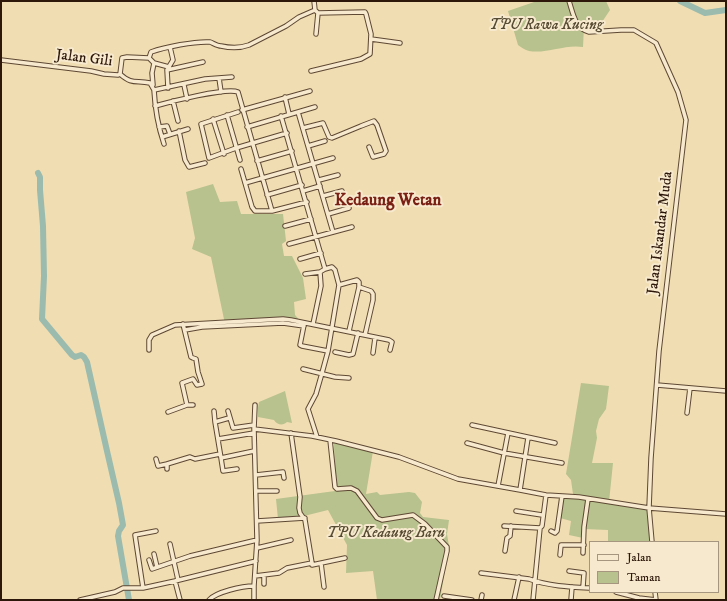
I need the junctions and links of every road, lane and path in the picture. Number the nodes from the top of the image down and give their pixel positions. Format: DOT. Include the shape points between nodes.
graph roads {
  1 [pos="314,1"];
  2 [pos="569,1"];
  3 [pos="317,11"];
  4 [pos="316,34"];
  5 [pos="371,39"];
  6 [pos="400,43"];
  7 [pos="170,47"];
  8 [pos="149,58"];
  9 [pos="1,60"];
  10 [pos="203,62"];
  11 [pos="154,64"];
  12 [pos="168,69"];
  13 [pos="311,71"];
  14 [pos="120,74"];
  15 [pos="232,77"];
  16 [pos="219,78"];
  17 [pos="184,85"];
  18 [pos="168,88"];
  19 [pos="154,90"];
  20 [pos="310,91"];
  21 [pos="221,92"];
  22 [pos="285,97"];
  23 [pos="187,99"];
  24 [pos="173,102"];
  25 [pos="155,106"];
  26 [pos="315,107"];
  27 [pos="242,110"];
  28 [pos="238,112"];
  29 [pos="298,112"];
  30 [pos="289,114"];
  31 [pos="227,115"];
  32 [pos="281,116"];
  33 [pos="213,119"];
  34 [pos="178,121"];
  35 [pos="247,126"];
  36 [pos="159,127"];
  37 [pos="303,128"];
  38 [pos="188,129"];
  39 [pos="179,132"];
  40 [pos="287,133"];
  41 [pos="170,134"];
  42 [pos="162,137"];
  43 [pos="326,142"];
  44 [pos="164,144"];
  45 [pos="252,144"];
  46 [pos="308,146"];
  47 [pos="369,147"];
  48 [pos="236,148"];
  49 [pos="292,151"];
  50 [pos="224,154"];
  51 [pos="333,158"];
  52 [pos="240,160"];
  53 [pos="257,161"];
  54 [pos="205,163"];
  55 [pos="313,163"];
  56 [pos="297,168"];
  57 [pos="241,169"];
  58 [pos="338,174"];
  59 [pos="262,178"];
  60 [pos="318,180"];
  61 [pos="245,183"];
  62 [pos="302,185"];
  63 [pos="320,186"];
  64 [pos="303,191"];
  65 [pos="342,191"];
  66 [pos="267,195"];
  67 [pos="324,196"];
  68 [pos="307,202"];
  69 [pos="349,208"];
  70 [pos="272,211"];
  71 [pos="328,214"];
  72 [pos="311,219"];
  73 [pos="285,226"];
  74 [pos="352,227"];
  75 [pos="334,232"];
  76 [pos="316,236"];
  77 [pos="289,244"];
  78 [pos="321,253"];
  79 [pos="300,260"];
  80 [pos="325,268"];
  81 [pos="320,272"];
  82 [pos="305,274"];
  83 [pos="339,285"];
  84 [pos="359,287"];
  85 [pos="183,324"];
  86 [pos="304,324"];
  87 [pos="313,324"];
  88 [pos="332,328"];
  89 [pos="185,330"];
  90 [pos="349,331"];
  91 [pos="358,333"];
  92 [pos="365,335"];
  93 [pos="375,338"];
  94 [pos="149,350"];
  95 [pos="390,350"];
  96 [pos="328,351"];
  97 [pos="335,352"];
  98 [pos="373,352"];
  99 [pos="303,369"];
  100 [pos="322,373"];
  101 [pos="349,378"];
  102 [pos="657,385"];
  103 [pos="690,388"];
  104 [pos="726,390"];
  105 [pos="187,405"];
  106 [pos="193,405"];
  107 [pos="255,405"];
  108 [pos="228,410"];
  109 [pos="214,411"];
  110 [pos="168,412"];
  111 [pos="687,413"];
  112 [pos="229,418"];
  113 [pos="215,422"];
  114 [pos="472,425"];
  115 [pos="254,429"];
  116 [pos="291,433"];
  117 [pos="508,433"];
  118 [pos="317,437"];
  119 [pos="528,438"];
  120 [pos="218,439"];
  121 [pos="330,440"];
  122 [pos="467,443"];
  123 [pos="555,444"];
  124 [pos="254,451"];
  125 [pos="504,453"];
  126 [pos="220,456"];
  127 [pos="525,457"];
  128 [pos="156,459"];
  129 [pos="562,463"];
  130 [pos="167,464"];
  131 [pos="237,468"];
  132 [pos="167,469"];
  133 [pos="256,475"];
  134 [pos="284,478"];
  135 [pos="498,486"];
  136 [pos="520,490"];
  137 [pos="277,491"];
  138 [pos="256,492"];
  139 [pos="546,495"];
  140 [pos="562,496"];
  141 [pos="588,499"];
  142 [pos="650,508"];
  143 [pos="516,511"];
  144 [pos="726,514"];
  145 [pos="542,515"];
  146 [pos="305,518"];
  147 [pos="257,521"];
  148 [pos="504,526"];
  149 [pos="511,526"];
  150 [pos="540,528"];
  151 [pos="156,531"];
  152 [pos="551,531"];
  153 [pos="257,540"];
  154 [pos="291,540"];
  155 [pos="652,541"];
  156 [pos="170,544"];
  157 [pos="584,545"];
  158 [pos="257,548"];
  159 [pos="505,551"];
  160 [pos="583,553"];
  161 [pos="154,554"];
  162 [pos="560,555"];
  163 [pos="345,558"];
  164 [pos="149,560"];
  165 [pos="173,561"];
  166 [pos="256,561"];
  167 [pos="312,563"];
  168 [pos="321,563"];
  169 [pos="157,567"];
  170 [pos="569,570"];
  171 [pos="481,573"];
  172 [pos="264,575"];
  173 [pos="255,576"];
  174 [pos="519,578"];
  175 [pos="176,581"];
  176 [pos="534,582"];
  177 [pos="264,584"];
  178 [pos="254,586"];
  179 [pos="324,587"];
  180 [pos="572,587"];
  181 [pos="583,587"];
  182 [pos="143,588"];
  183 [pos="589,588"];
  184 [pos="619,593"];
  185 [pos="482,595"];
  186 [pos="624,595"];
  187 [pos="444,596"];
  188 [pos="214,598"];
  189 [pos="80,600"];
  190 [pos="180,600"];
  191 [pos="208,600"];
  192 [pos="254,600"];
  193 [pos="436,600"];
  194 [pos="471,600"];
  195 [pos="482,600"];
  196 [pos="514,600"];
  197 [pos="532,600"];
  198 [pos="571,600"];
  199 [pos="622,600"];
  200 [pos="656,600"];
  1 -- 3 [label="street"];
  2 -- 102 [label="street, Jalan Iskandar Muda" via="577,25 584,31 634,30 656,43 678,92 686,120"];
  3 -- 4 [label="street"];
  3 -- 5 [label="street" via="365,12"];
  3 -- 7 [label="street" via="299,17 244,47 223,47 212,42"];
  5 -- 6 [label="street"];
  5 -- 13 [label="street" via="368,57"];
  7 -- 8 [label="street" via="151,52"];
  7 -- 12 [label="street" via="173,60"];
  8 -- 11 [label="street"];
  8 -- 14 [label="street, Jalan Gili" via="122,58"];
  9 -- 14 [label="street, Jalan Gili"];
  10 -- 12 [label="street"];
  11 -- 12 [label="street"];
  11 -- 19 [label="street"];
  12 -- 18 [label="street"];
  14 -- 19 [label="street" via="126,80 150,83"];
  15 -- 16 [label="street"];
  16 -- 17 [label="street"];
  16 -- 21 [label="street"];
  17 -- 18 [label="street"];
  17 -- 23 [label="street"];
  18 -- 19 [label="street"];
  19 -- 25 [label="street"];
  20 -- 22 [label="street"];
  21 -- 23 [label="street"];
  21 -- 27 [label="street" via="238,92"];
  22 -- 27 [label="street"];
  22 -- 30 [label="street"];
  23 -- 24 [label="street"];
  24 -- 25 [label="street"];
  24 -- 34 [label="street"];
  25 -- 36 [label="street"];
  26 -- 29 [label="street"];
  27 -- 35 [label="street"];
  28 -- 31 [label="street"];
  29 -- 30 [label="street"];
  29 -- 37 [label="street"];
  30 -- 32 [label="street"];
  31 -- 33 [label="street"];
  31 -- 48 [label="street"];
  32 -- 35 [label="street"];
  32 -- 40 [label="street"];
  33 -- 50 [label="street"];
  33 -- 50 [label="street" via="201,124 209,158"];
  35 -- 45 [label="street"];
  36 -- 41 [label="street" via="167,126"];
  36 -- 42 [label="street"];
  37 -- 46 [label="street"];
  37 -- 47 [label="street" via="323,123 329,137 332,138 374,121 386,151 372,157"];
  38 -- 39 [label="street"];
  39 -- 41 [label="street"];
  39 -- 54 [label="street" via="188,167"];
  40 -- 45 [label="street"];
  40 -- 49 [label="street"];
  41 -- 42 [label="street"];
  42 -- 44 [label="street"];
  43 -- 46 [label="street"];
  45 -- 48 [label="street"];
  45 -- 53 [label="street"];
  46 -- 55 [label="street"];
  48 -- 50 [label="street"];
  48 -- 52 [label="street"];
  49 -- 53 [label="street"];
  49 -- 56 [label="street"];
  51 -- 55 [label="street"];
  53 -- 59 [label="street"];
  55 -- 56 [label="street"];
  55 -- 60 [label="street"];
  56 -- 59 [label="street"];
  56 -- 62 [label="street"];
  57 -- 61 [label="street"];
  58 -- 60 [label="street"];
  59 -- 61 [label="street"];
  59 -- 66 [label="street"];
  60 -- 63 [label="street"];
  61 -- 70 [label="street" via="254,210"];
  62 -- 64 [label="street"];
  62 -- 66 [label="street"];
  63 -- 64 [label="street"];
  63 -- 67 [label="street"];
  64 -- 68 [label="street"];
  65 -- 67 [label="street"];
  66 -- 70 [label="street"];
  67 -- 71 [label="street"];
  68 -- 70 [label="street"];
  68 -- 72 [label="street"];
  69 -- 71 [label="street"];
  71 -- 75 [label="street"];
  72 -- 73 [label="street"];
  72 -- 76 [label="street"];
  74 -- 75 [label="street"];
  75 -- 76 [label="street"];
  76 -- 77 [label="street"];
  76 -- 78 [label="street"];
  78 -- 79 [label="street"];
  78 -- 80 [label="street"];
  80 -- 81 [label="street"];
  80 -- 83 [label="street" via="332,267 335,270"];
  81 -- 82 [label="street"];
  81 -- 87 [label="street" via="321,286"];
  83 -- 84 [label="street" via="357,280"];
  83 -- 88 [label="street"];
  84 -- 90 [label="street"];
  84 -- 92 [label="street" via="371,291 374,297"];
  85 -- 86 [label="street" via="283,319"];
  85 -- 89 [label="street"];
  85 -- 94 [label="street" via="171,326 152,335"];
  86 -- 87 [label="street"];
  86 -- 89 [label="street" via="202,327"];
  86 -- 96 [label="street" via="300,345"];
  87 -- 88 [label="street"];
  88 -- 90 [label="street"];
  88 -- 96 [label="street"];
  89 -- 105 [label="street" via="191,357 197,360 202,384 197,385 193,379 182,383"];
  90 -- 91 [label="street"];
  91 -- 92 [label="street"];
  91 -- 97 [label="street" via="353,354"];
  92 -- 93 [label="street"];
  93 -- 95 [label="street" via="391,340"];
  93 -- 98 [label="street"];
  96 -- 100 [label="street"];
  99 -- 100 [label="street"];
  100 -- 101 [label="street"];
  100 -- 118 [label="street" via="316,394 308,409"];
  102 -- 103 [label="street"];
  102 -- 142 [label="street, Jalan Iskandar Muda"];
  103 -- 104 [label="street"];
  103 -- 111 [label="street"];
  105 -- 106 [label="street"];
  105 -- 110 [label="street"];
  107 -- 115 [label="street"];
  108 -- 112 [label="street"];
  109 -- 113 [label="street"];
  112 -- 113 [label="street"];
  112 -- 115 [label="street" via="233,428"];
  113 -- 120 [label="street"];
  114 -- 117 [label="street"];
  115 -- 116 [label="street"];
  115 -- 120 [label="street"];
  115 -- 124 [label="street"];
  116 -- 118 [label="street"];
  116 -- 146 [label="street" via="300,497 299,508"];
  117 -- 119 [label="street"];
  117 -- 125 [label="street"];
  118 -- 121 [label="street"];
  119 -- 123 [label="street"];
  119 -- 127 [label="street"];
  120 -- 126 [label="street"];
  121 -- 135 [label="street" via="399,457 456,478"];
  121 -- 193 [label="street" via="335,487 357,491 382,520 413,515 444,544 448,551"];
  122 -- 125 [label="street"];
  124 -- 126 [label="street"];
  124 -- 133 [label="street"];
  125 -- 127 [label="street"];
  125 -- 135 [label="street"];
  126 -- 130 [label="street" via="190,457"];
  126 -- 131 [label="street" via="223,471"];
  127 -- 129 [label="street"];
  127 -- 136 [label="street"];
  128 -- 130 [label="street" via="158,466"];
  130 -- 132 [label="street"];
  133 -- 134 [label="street" via="283,472"];
  133 -- 138 [label="street"];
  135 -- 136 [label="street"];
  136 -- 139 [label="street"];
  137 -- 138 [label="street"];
  138 -- 147 [label="street"];
  139 -- 140 [label="street"];
  139 -- 145 [label="street"];
  140 -- 141 [label="street"];
  140 -- 152 [label="street" via="557,531"];
  141 -- 142 [label="street"];
  141 -- 157 [label="street"];
  142 -- 144 [label="street"];
  142 -- 155 [label="street, Jalan Iskandar Muda"];
  143 -- 145 [label="street"];
  145 -- 150 [label="street"];
  146 -- 147 [label="street"];
  146 -- 167 [label="street"];
  147 -- 153 [label="street"];
  148 -- 149 [label="street"];
  149 -- 150 [label="street"];
  149 -- 159 [label="street"];
  150 -- 176 [label="street"];
  151 -- 182 [label="street" via="135,535"];
  153 -- 158 [label="street"];
  153 -- 165 [label="street"];
  154 -- 158 [label="street"];
  156 -- 165 [label="street"];
  157 -- 160 [label="street"];
  157 -- 162 [label="street" via="561,545"];
  158 -- 166 [label="street"];
  161 -- 169 [label="street"];
  163 -- 168 [label="street"];
  164 -- 169 [label="street" via="152,569"];
  165 -- 169 [label="street"];
  165 -- 175 [label="street"];
  166 -- 173 [label="street"];
  166 -- 175 [label="street"];
  167 -- 168 [label="street"];
  167 -- 172 [label="street"];
  168 -- 179 [label="street"];
  170 -- 181 [label="street" via="584,573"];
  171 -- 174 [label="street"];
  172 -- 173 [label="street"];
  172 -- 177 [label="street"];
  173 -- 178 [label="street"];
  174 -- 176 [label="street"];
  174 -- 196 [label="street"];
  175 -- 182 [label="street"];
  175 -- 190 [label="street"];
  176 -- 180 [label="street"];
  176 -- 197 [label="street"];
  178 -- 188 [label="street" via="231,590"];
  178 -- 192 [label="street"];
  180 -- 181 [label="street"];
  180 -- 198 [label="street"];
  181 -- 183 [label="street"];
  182 -- 189 [label="street" via="125,588"];
  184 -- 186 [label="street"];
  185 -- 195 [label="street"];
  186 -- 199 [label="street"];
  186 -- 200 [label="street"];
  187 -- 194 [label="street"];
  188 -- 191 [label="street"];
}
